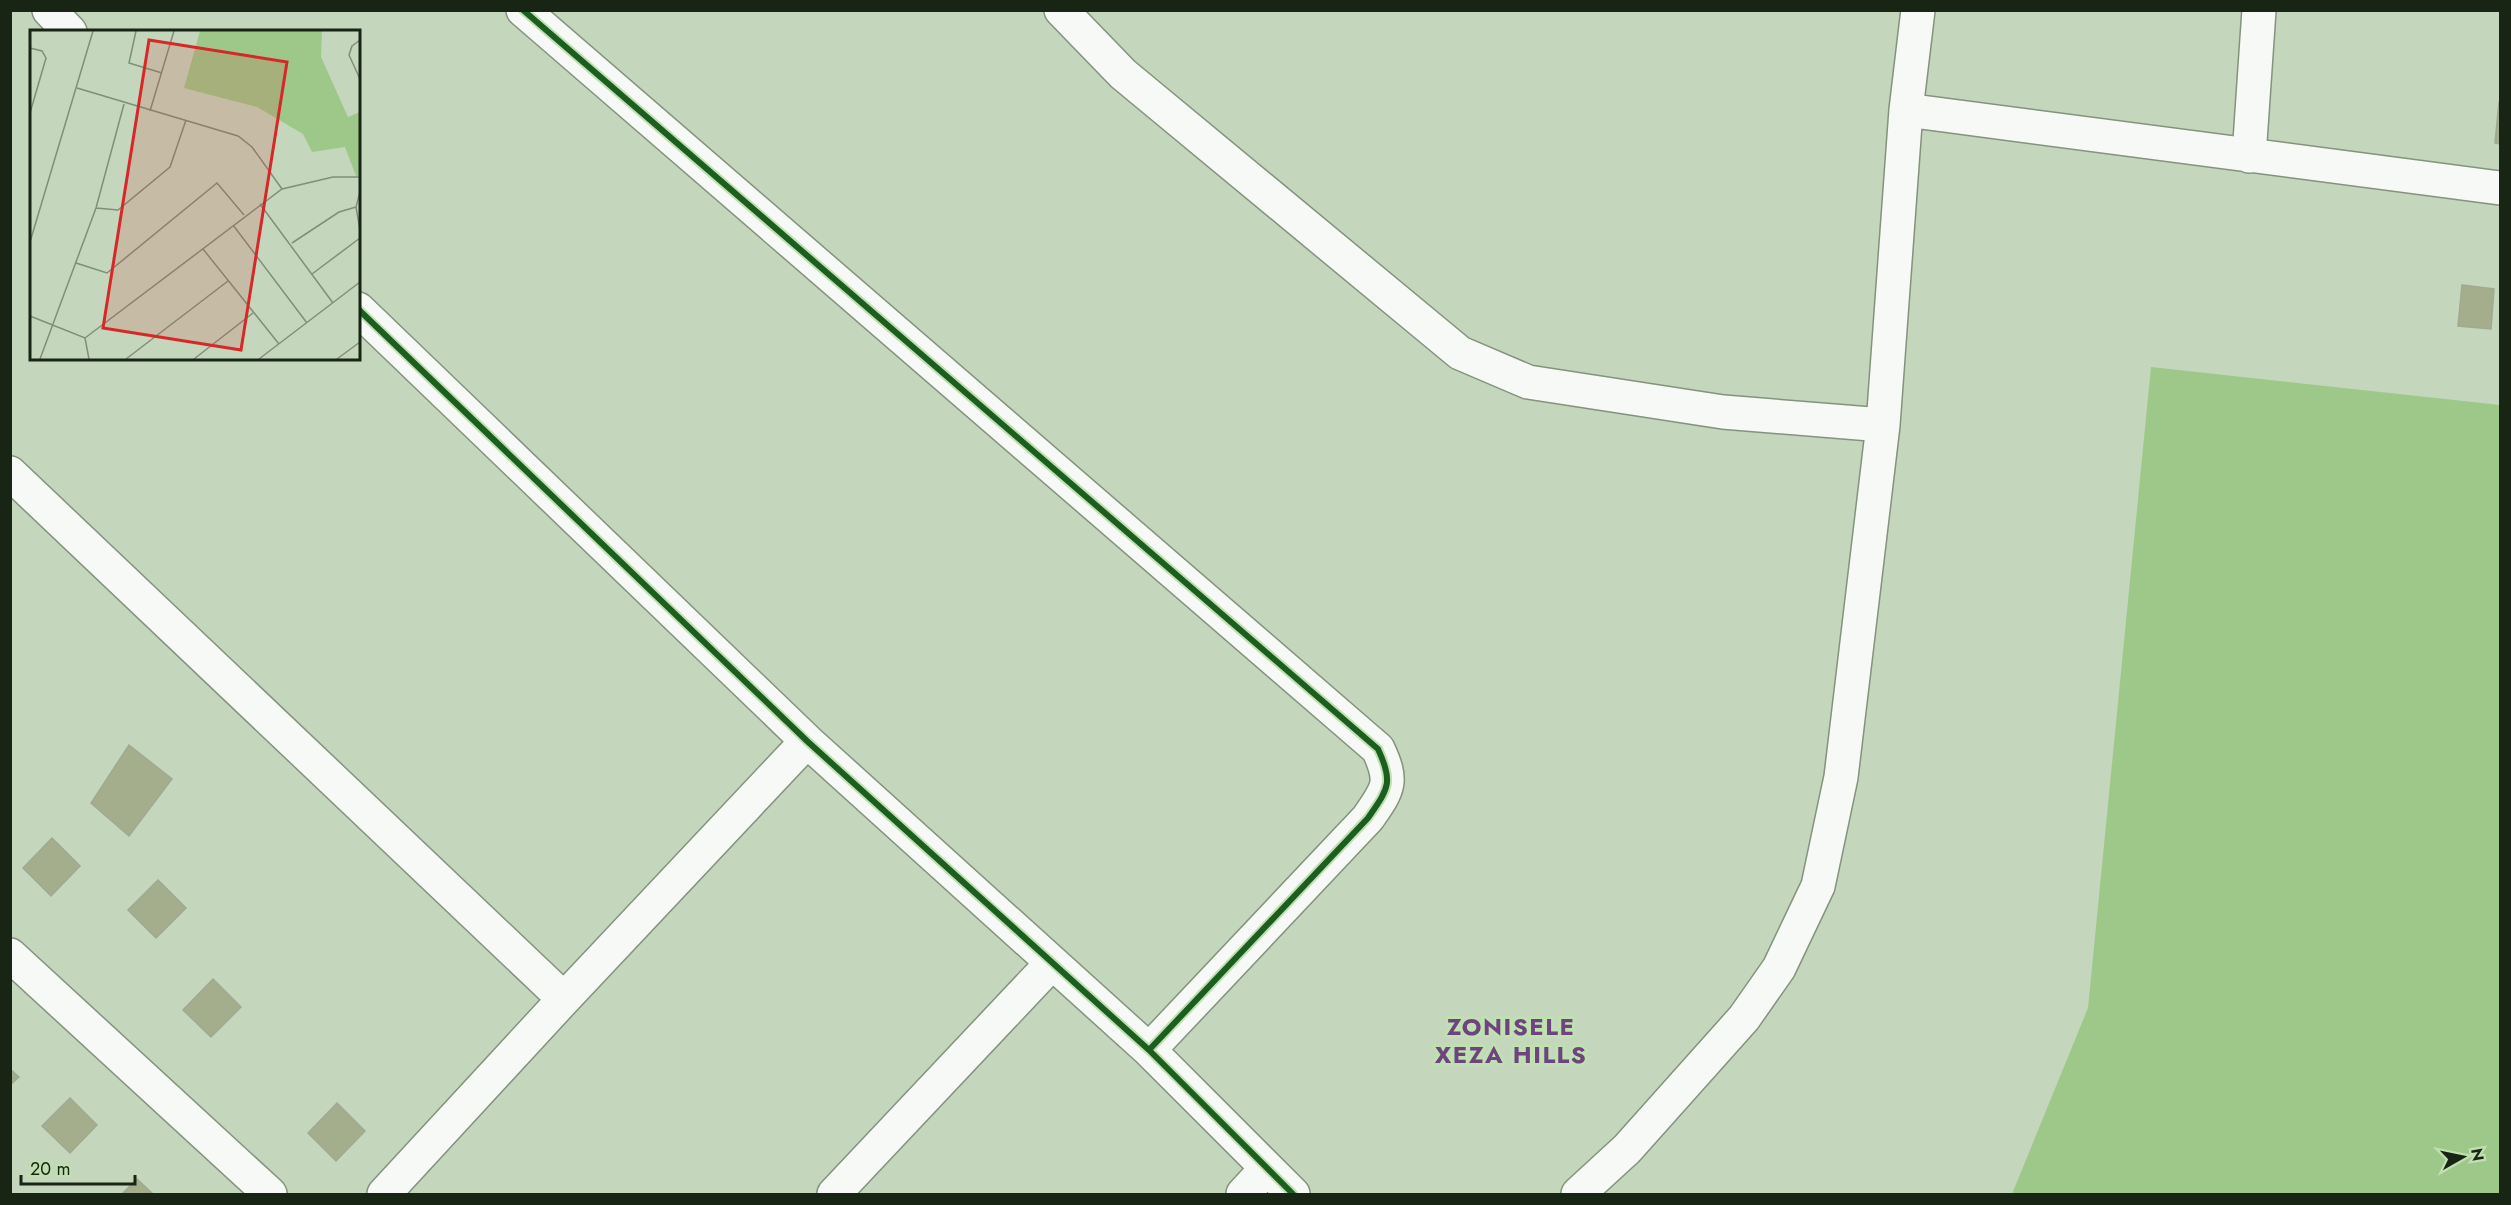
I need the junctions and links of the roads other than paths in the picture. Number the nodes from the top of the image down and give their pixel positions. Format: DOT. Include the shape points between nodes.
graph roads {
  1 [pos="49,10"];
  2 [pos="523,10"];
  3 [pos="1061,10"];
  4 [pos="1918,10"];
  5 [pos="2259,10"];
  6 [pos="68,30"];
  7 [pos="1906,110"];
  8 [pos="2249,156"];
  9 [pos="2500,189"];
  10 [pos="360,311"];
  11 [pos="1883,425"];
  12 [pos="10,473"];
  13 [pos="807,741"];
  14 [pos="10,955"];
  15 [pos="1052,963"];
  16 [pos="564,999"];
  17 [pos="1149,1050"];
  18 [pos="1267,1168"];
  19 [pos="270,1194"];
  20 [pos="384,1194"];
  21 [pos="834,1194"];
  22 [pos="1243,1194"];
  23 [pos="1293,1194"];
  24 [pos="1578,1194"];
  1 -- 6 [label="street"];
  2 -- 17 [label="street" via="1378,749 1388,770 1386,791 1368,818"];
  3 -- 11 [label="street" via="1123,74 1460,353 1528,382 1723,412"];
  4 -- 7 [label="street"];
  5 -- 8 [label="street"];
  7 -- 8 [label="street"];
  7 -- 11 [label="street"];
  8 -- 9 [label="street"];
  10 -- 13 [label="street"];
  11 -- 24 [label="street" via="1841,777 1818,886 1779,968 1744,1018 1627,1149"];
  12 -- 16 [label="street"];
  13 -- 15 [label="street"];
  13 -- 16 [label="street"];
  14 -- 19 [label="street"];
  15 -- 17 [label="street"];
  15 -- 21 [label="street"];
  16 -- 20 [label="street"];
  17 -- 18 [label="street"];
  18 -- 22 [label="street"];
  18 -- 23 [label="street"];
}
